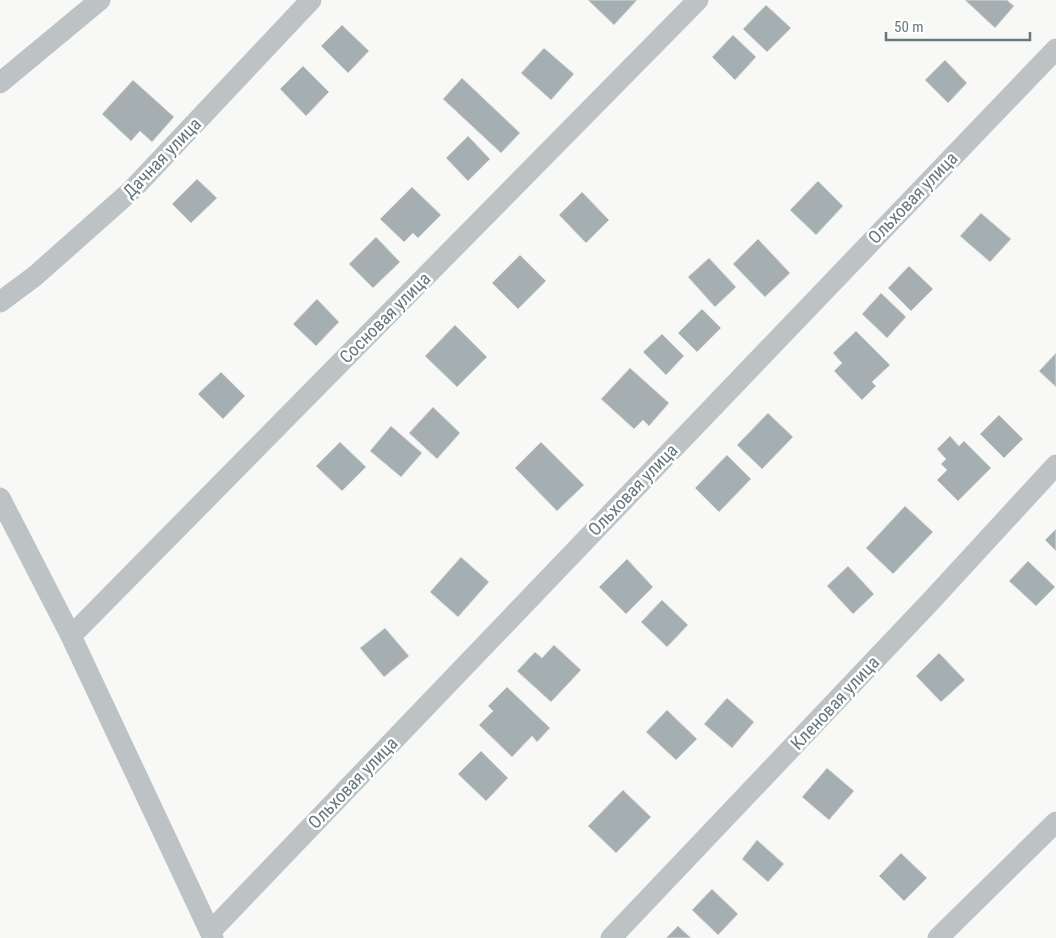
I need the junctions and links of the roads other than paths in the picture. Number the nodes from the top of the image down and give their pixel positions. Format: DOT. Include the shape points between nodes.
graph roads {
  1 [pos="100,0"];
  2 [pos="312,0"];
  3 [pos="698,0"];
  4 [pos="1056,49"];
  5 [pos="0,83"];
  6 [pos="0,302"];
  7 [pos="1056,465"];
  8 [pos="0,498"];
  9 [pos="72,636"];
  10 [pos="1056,822"];
  11 [pos="212,935"];
  12 [pos="611,938"];
  13 [pos="938,938"];
  1 -- 5 [label="street"];
  2 -- 6 [label="street, Дачная улица" via="132,190"];
  3 -- 9 [label="street, Сосновая улица"];
  4 -- 11 [label="street, Ольховая улица"];
  7 -- 12 [label="street, Кленовая улица"];
  8 -- 9 [label="street"];
  9 -- 11 [label="street"];
  10 -- 13 [label="street"];
}
